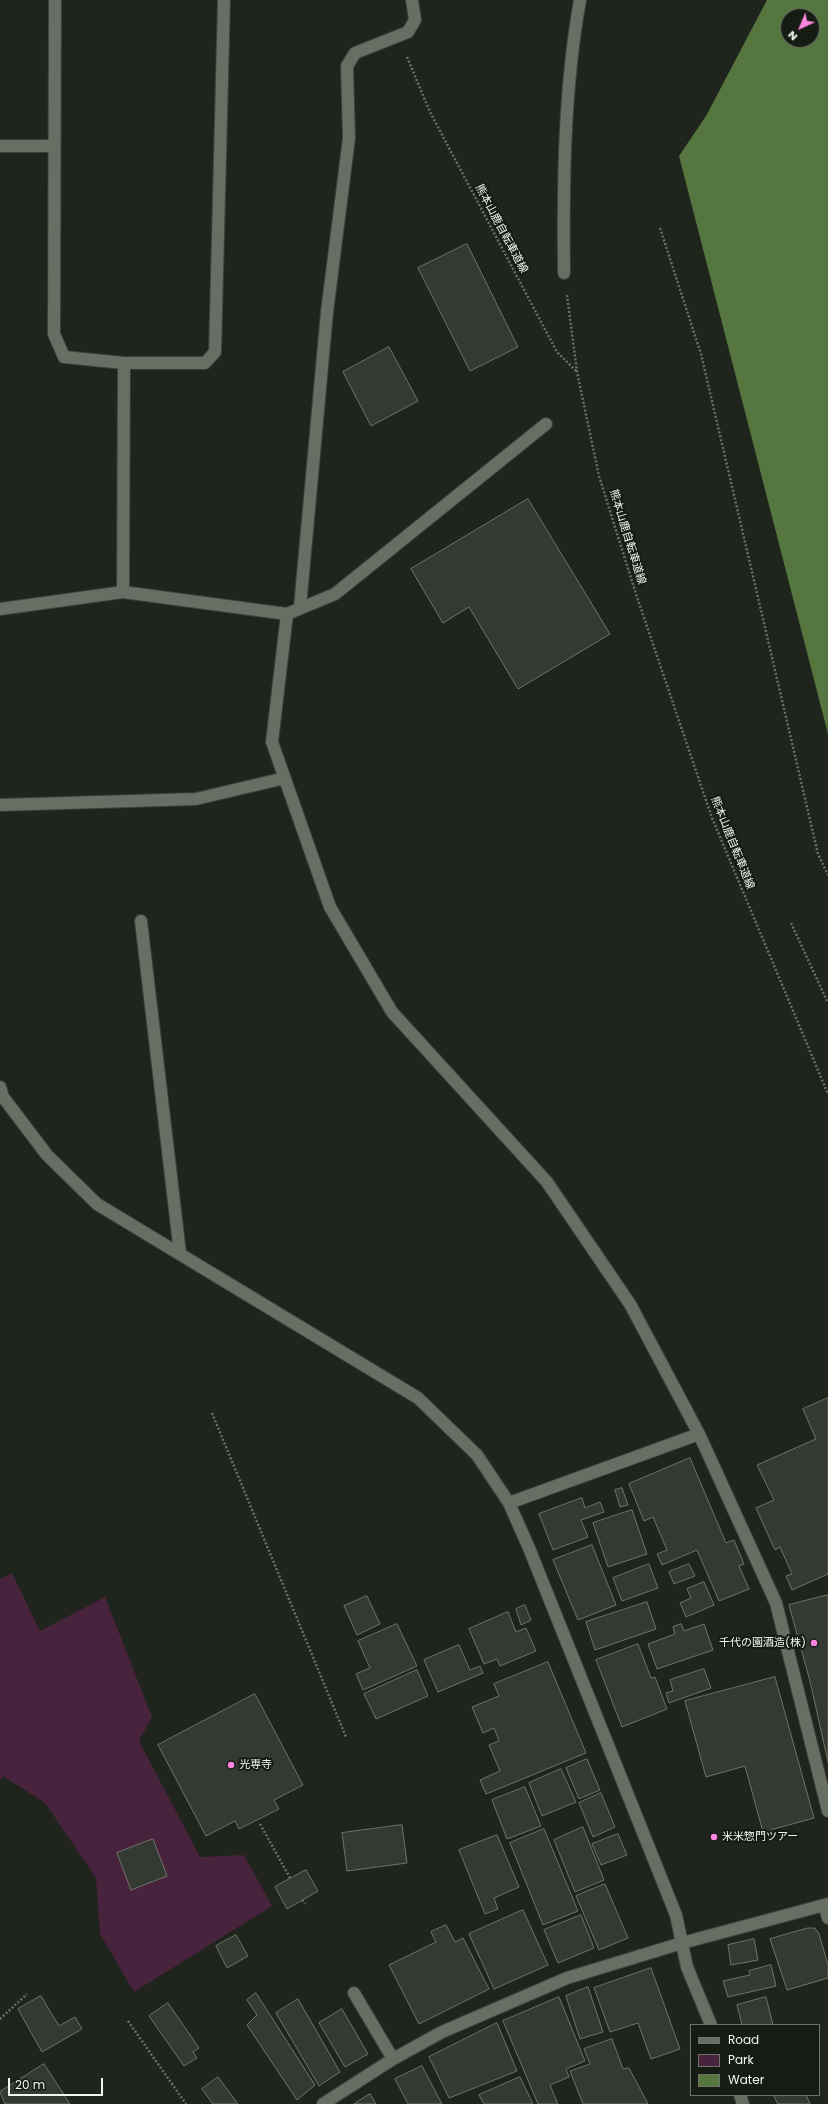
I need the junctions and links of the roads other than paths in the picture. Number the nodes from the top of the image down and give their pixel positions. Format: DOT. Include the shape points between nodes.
graph roads {
  1 [pos="55,0"];
  2 [pos="224,0"];
  3 [pos="412,0"];
  4 [pos="580,0"];
  5 [pos="0,146"];
  6 [pos="54,146"];
  7 [pos="564,273"];
  8 [pos="124,363"];
  9 [pos="546,424"];
  10 [pos="123,592"];
  11 [pos="300,607"];
  12 [pos="0,609"];
  13 [pos="287,614"];
  14 [pos="285,778"];
  15 [pos="0,805"];
  16 [pos="141,921"];
  17 [pos="1,1094"];
  18 [pos="180,1253"];
  19 [pos="699,1434"];
  20 [pos="510,1503"];
  21 [pos="828,1811"];
  22 [pos="826,1905"];
  23 [pos="828,1918"];
  24 [pos="682,1943"];
  25 [pos="354,1993"];
  26 [pos="711,2024"];
  27 [pos="393,2059"];
  28 [pos="323,2104"];
  1 -- 6 [label="street"];
  2 -- 8 [label="street" via="216,352 204,363"];
  3 -- 11 [label="street" via="415,20 408,32 355,53 347,66 350,138 328,312"];
  4 -- 7 [label="street" via="573,41 563,177"];
  5 -- 6 [label="street"];
  6 -- 8 [label="street" via="54,334 64,357"];
  8 -- 10 [label="street"];
  9 -- 11 [label="street" via="334,594"];
  10 -- 12 [label="street"];
  10 -- 13 [label="street"];
  11 -- 13 [label="street"];
  13 -- 14 [label="street" via="272,742"];
  14 -- 15 [label="street" via="196,799"];
  14 -- 19 [label="street" via="330,907 392,1012 547,1182 630,1304"];
  16 -- 18 [label="street"];
  17 -- 18 [label="street" via="47,1155 97,1204"];
  18 -- 20 [label="street" via="418,1398 477,1456"];
  19 -- 20 [label="street"];
  19 -- 21 [label="street" via="776,1603"];
  20 -- 24 [label="street" via="670,1898"];
  22 -- 23 [label="street"];
  22 -- 24 [label="street"];
  24 -- 26 [label="street" via="688,1968"];
  24 -- 27 [label="street" via="567,1978 442,2032"];
  25 -- 27 [label="street"];
  27 -- 28 [label="street"];
}
